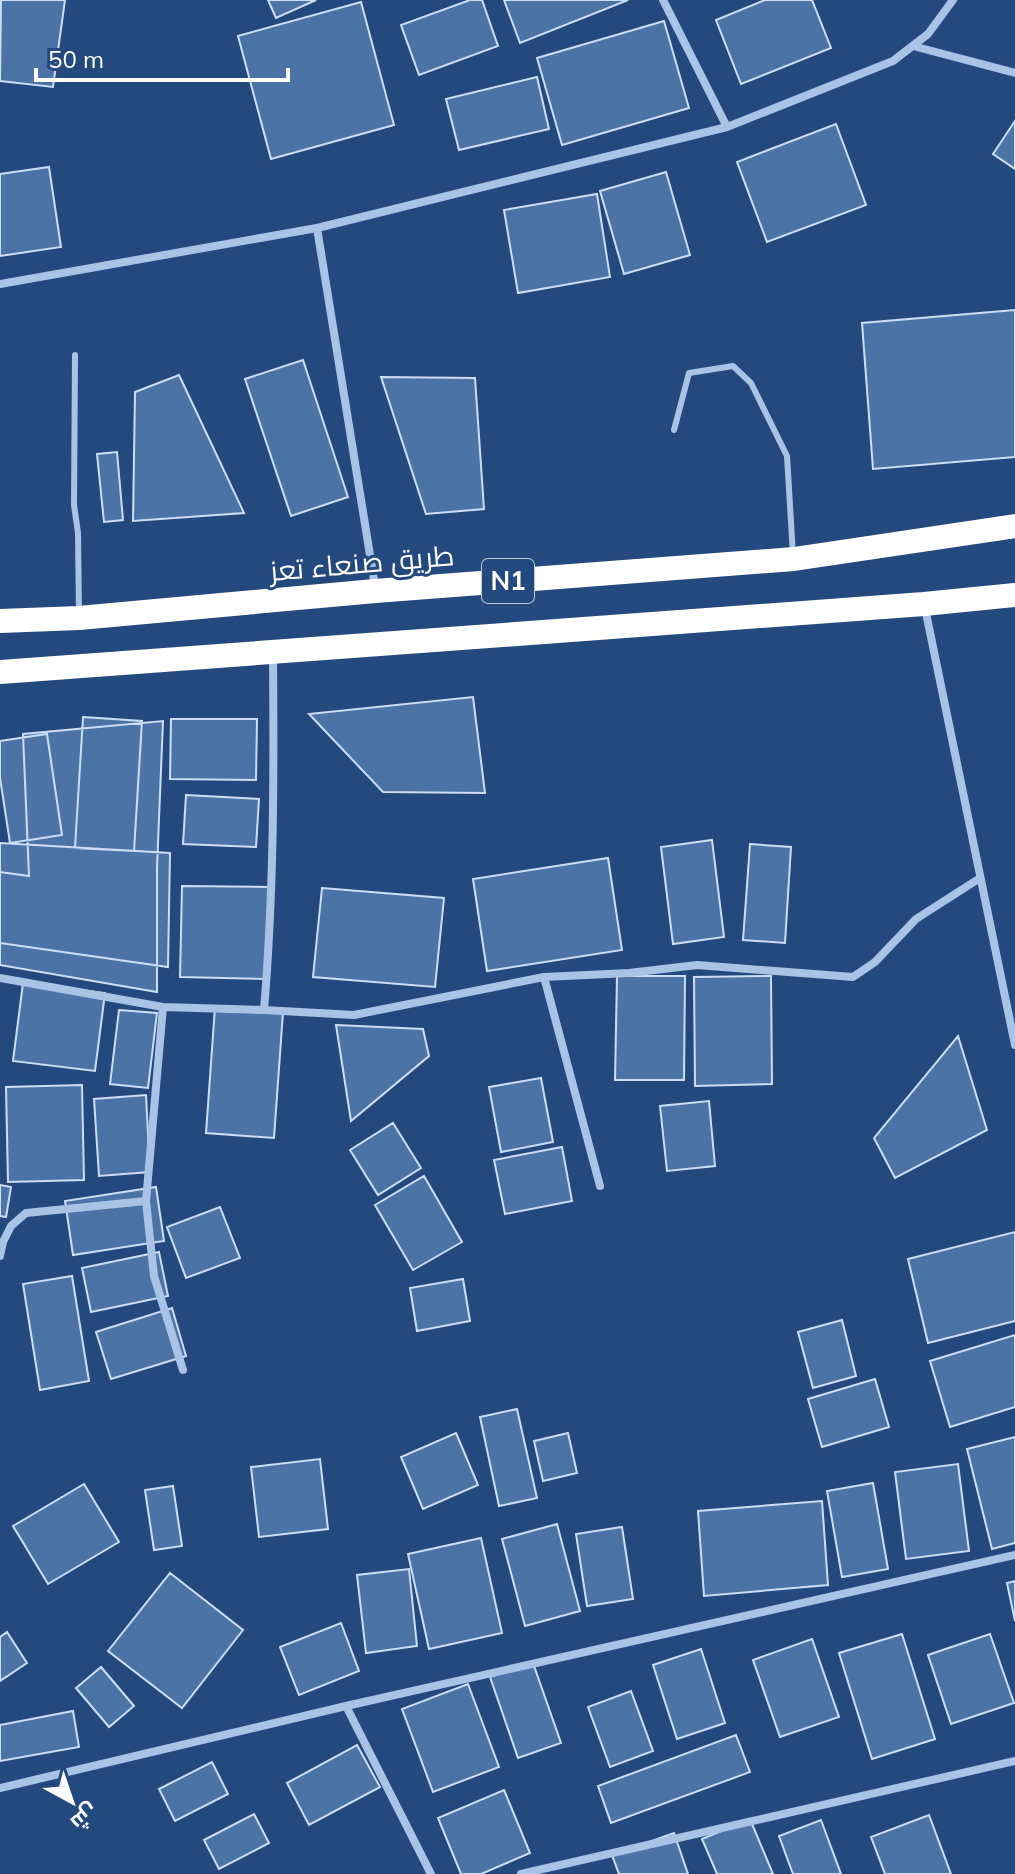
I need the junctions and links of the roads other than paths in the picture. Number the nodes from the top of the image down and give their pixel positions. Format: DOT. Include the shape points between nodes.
graph roads {
  1 [pos="663,0"];
  2 [pos="953,0"];
  3 [pos="913,46"];
  4 [pos="1015,73"];
  5 [pos="727,127"];
  6 [pos="317,228"];
  7 [pos="0,284"];
  8 [pos="75,355"];
  9 [pos="674,430"];
  10 [pos="1015,526"];
  11 [pos="794,559"];
  12 [pos="375,591"];
  13 [pos="1015,595"];
  14 [pos="924,604"];
  15 [pos="79,618"];
  16 [pos="0,621"];
  17 [pos="273,651"];
  18 [pos="0,672"];
  19 [pos="980,878"];
  20 [pos="544,977"];
  21 [pos="0,978"];
  22 [pos="163,1007"];
  23 [pos="264,1010"];
  24 [pos="1015,1045"];
  25 [pos="600,1186"];
  26 [pos="146,1201"];
  27 [pos="0,1256"];
  28 [pos="183,1370"];
  29 [pos="1015,1555"];
  30 [pos="346,1706"];
  31 [pos="1015,1761"];
  32 [pos="0,1788"];
  33 [pos="431,1874"];
  34 [pos="521,1874"];
  1 -- 5 [label="street"];
  2 -- 3 [label="street"];
  3 -- 4 [label="street"];
  3 -- 5 [label="street" via="893,61"];
  5 -- 6 [label="street"];
  6 -- 7 [label="street"];
  6 -- 12 [label="street"];
  8 -- 15 [label="lane"];
  9 -- 11 [label="lane" via="689,373 733,366 751,383 787,456"];
  10 -- 11 [label="highway, طريق صنعاء تعز / N1"];
  11 -- 12 [label="highway, طريق صنعاء تعز / N1"];
  12 -- 15 [label="highway, طريق صنعاء تعز / N1"];
  13 -- 14 [label="highway, N1"];
  14 -- 17 [label="highway, N1"];
  14 -- 19 [label="street"];
  15 -- 16 [label="highway, طريق صنعاء تعز / N1"];
  17 -- 18 [label="highway, N1"];
  17 -- 23 [label="street" via="271,925"];
  19 -- 20 [label="street" via="916,919 853,977 697,965"];
  19 -- 24 [label="street"];
  20 -- 23 [label="street" via="354,1015"];
  20 -- 25 [label="street"];
  21 -- 22 [label="street"];
  22 -- 23 [label="street"];
  22 -- 26 [label="street"];
  26 -- 27 [label="street" via="26,1213 11,1226"];
  26 -- 28 [label="street" via="154,1276"];
  29 -- 30 [label="street"];
  30 -- 32 [label="street"];
  30 -- 33 [label="street"];
  31 -- 34 [label="street"];
}
